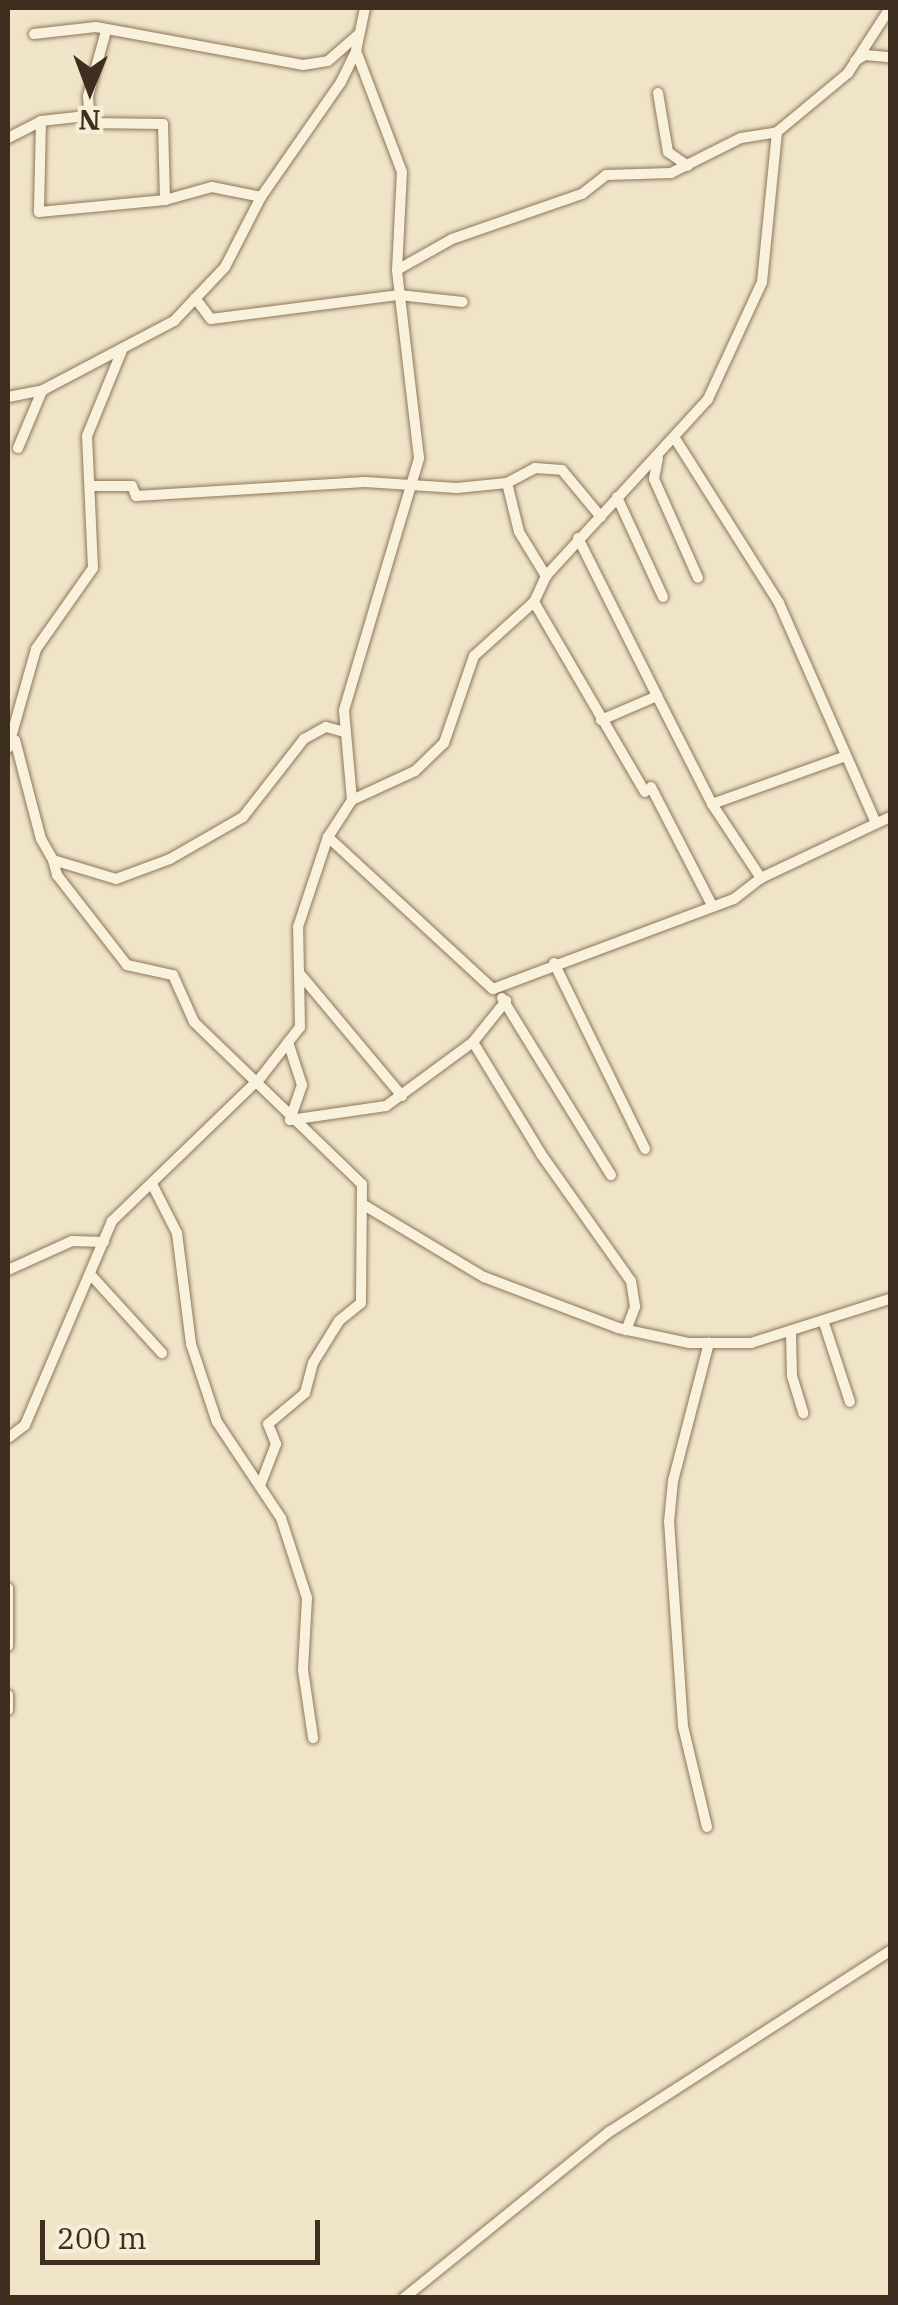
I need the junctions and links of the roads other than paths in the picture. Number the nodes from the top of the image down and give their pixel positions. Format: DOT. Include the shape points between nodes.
graph roads {
  1 [pos="365,8"];
  2 [pos="890,8"];
  3 [pos="106,32"];
  4 [pos="360,33"];
  5 [pos="34,34"];
  6 [pos="356,51"];
  7 [pos="890,57"];
  8 [pos="854,62"];
  9 [pos="658,92"];
  10 [pos="86,116"];
  11 [pos="42,122"];
  12 [pos="777,132"];
  13 [pos="8,138"];
  14 [pos="688,166"];
  15 [pos="261,197"];
  16 [pos="165,200"];
  17 [pos="397,270"];
  18 [pos="399,295"];
  19 [pos="196,298"];
  20 [pos="464,302"];
  21 [pos="123,348"];
  22 [pos="43,390"];
  23 [pos="8,397"];
  24 [pos="676,440"];
  25 [pos="18,448"];
  26 [pos="658,457"];
  27 [pos="508,484"];
  28 [pos="90,486"];
  29 [pos="410,487"];
  30 [pos="617,497"];
  31 [pos="601,517"];
  32 [pos="578,538"];
  33 [pos="546,576"];
  34 [pos="698,578"];
  35 [pos="663,598"];
  36 [pos="534,602"];
  37 [pos="657,696"];
  38 [pos="601,720"];
  39 [pos="346,732"];
  40 [pos="11,744"];
  41 [pos="846,756"];
  42 [pos="352,800"];
  43 [pos="712,804"];
  44 [pos="890,817"];
  45 [pos="876,823"];
  46 [pos="328,837"];
  47 [pos="54,860"];
  48 [pos="762,878"];
  49 [pos="712,906"];
  50 [pos="554,963"];
  51 [pos="299,973"];
  52 [pos="492,990"];
  53 [pos="506,1001"];
  54 [pos="288,1042"];
  55 [pos="474,1042"];
  56 [pos="254,1084"];
  57 [pos="402,1096"];
  58 [pos="290,1120"];
  59 [pos="645,1149"];
  60 [pos="611,1176"];
  61 [pos="152,1184"];
  62 [pos="364,1205"];
  63 [pos="104,1242"];
  64 [pos="8,1270"];
  65 [pos="90,1274"];
  66 [pos="890,1299"];
  67 [pos="824,1323"];
  68 [pos="626,1330"];
  69 [pos="791,1333"];
  70 [pos="709,1343"];
  71 [pos="162,1353"];
  72 [pos="850,1402"];
  73 [pos="803,1412"];
  74 [pos="8,1438"];
  75 [pos="261,1483"];
  76 [pos="8,1588"];
  77 [pos="8,1646"];
  78 [pos="8,1696"];
  79 [pos="8,1710"];
  80 [pos="313,1738"];
  81 [pos="707,1827"];
  82 [pos="890,1951"];
  83 [pos="404,2298"];
  1 -- 4 [label="street"];
  2 -- 8 [label="street"];
  3 -- 4 [label="street" via="303,65 328,62"];
  3 -- 5 [label="street" via="60,26"];
  3 -- 10 [label="street"];
  4 -- 6 [label="street"];
  6 -- 15 [label="street"];
  6 -- 17 [label="street" via="402,172"];
  7 -- 8 [label="street" via="865,55"];
  8 -- 12 [label="street" via="834,88"];
  9 -- 14 [label="street" via="668,152"];
  10 -- 11 [label="street"];
  10 -- 16 [label="street" via="90,123 162,124"];
  11 -- 13 [label="street"];
  11 -- 16 [label="street" via="39,212"];
  12 -- 14 [label="street" via="741,138"];
  12 -- 24 [label="street" via="762,282 708,400"];
  14 -- 17 [label="street" via="658,176 606,174 582,194 452,238"];
  15 -- 16 [label="street" via="212,187"];
  15 -- 19 [label="street" via="224,267"];
  17 -- 18 [label="street"];
  18 -- 19 [label="street" via="211,320"];
  18 -- 20 [label="street"];
  18 -- 29 [label="street" via="419,458"];
  19 -- 21 [label="street" via="174,321"];
  21 -- 22 [label="street"];
  21 -- 28 [label="street" via="87,436"];
  22 -- 23 [label="street"];
  22 -- 25 [label="street"];
  24 -- 26 [label="street"];
  24 -- 41 [label="street" via="779,603"];
  26 -- 30 [label="street"];
  26 -- 34 [label="street" via="654,479"];
  27 -- 29 [label="street"];
  27 -- 31 [label="street" via="535,468 562,470"];
  27 -- 33 [label="street" via="519,532"];
  28 -- 29 [label="street" via="132,486 136,496 365,482"];
  28 -- 40 [label="street" via="93,568 36,649"];
  29 -- 39 [label="street" via="344,710"];
  30 -- 31 [label="street"];
  30 -- 35 [label="street"];
  31 -- 32 [label="street"];
  32 -- 33 [label="street"];
  32 -- 37 [label="street"];
  33 -- 36 [label="street"];
  36 -- 38 [label="street"];
  36 -- 42 [label="street" via="474,656 444,743 415,771"];
  37 -- 38 [label="street"];
  37 -- 43 [label="street"];
  38 -- 49 [label="street"];
  39 -- 42 [label="street"];
  39 -- 47 [label="street" via="326,727 304,739 244,817 170,859 116,879"];
  40 -- 47 [label="street"];
  41 -- 43 [label="street"];
  41 -- 45 [label="street"];
  42 -- 46 [label="street"];
  43 -- 48 [label="street"];
  44 -- 45 [label="street"];
  45 -- 48 [label="street"];
  46 -- 51 [label="street" via="298,927"];
  46 -- 52 [label="street"];
  47 -- 56 [label="street" via="57,875 126,965 173,974 194,1022"];
  48 -- 49 [label="street"];
  49 -- 50 [label="street"];
  50 -- 52 [label="street"];
  50 -- 59 [label="street"];
  51 -- 54 [label="street" via="300,1027"];
  51 -- 57 [label="street"];
  52 -- 53 [label="street"];
  53 -- 55 [label="street"];
  53 -- 60 [label="street"];
  54 -- 56 [label="street"];
  54 -- 58 [label="street" via="302,1085"];
  55 -- 57 [label="street"];
  55 -- 68 [label="street" via="542,1154 632,1281 635,1308"];
  56 -- 58 [label="street"];
  56 -- 61 [label="street"];
  57 -- 58 [label="street" via="386,1106"];
  58 -- 62 [label="street" via="362,1184"];
  61 -- 63 [label="street" via="112,1222"];
  61 -- 75 [label="street" via="177,1232 192,1344 217,1422"];
  62 -- 68 [label="street" via="484,1277"];
  62 -- 75 [label="street" via="356,1245 361,1303 339,1321 306,1393 268,1424 276,1444"];
  63 -- 64 [label="street" via="72,1241"];
  63 -- 65 [label="street"];
  65 -- 71 [label="street"];
  65 -- 74 [label="street" via="25,1424"];
  66 -- 67 [label="street"];
  67 -- 69 [label="street"];
  67 -- 72 [label="street"];
  68 -- 70 [label="street"];
  69 -- 70 [label="street" via="751,1343"];
  69 -- 73 [label="street" via="792,1376"];
  70 -- 81 [label="street" via="673,1482 670,1522 683,1726"];
  75 -- 80 [label="street" via="281,1518 307,1598 303,1670"];
  76 -- 77 [label="street"];
  78 -- 79 [label="street"];
  82 -- 83 [label="street" via="609,2132"];
}
